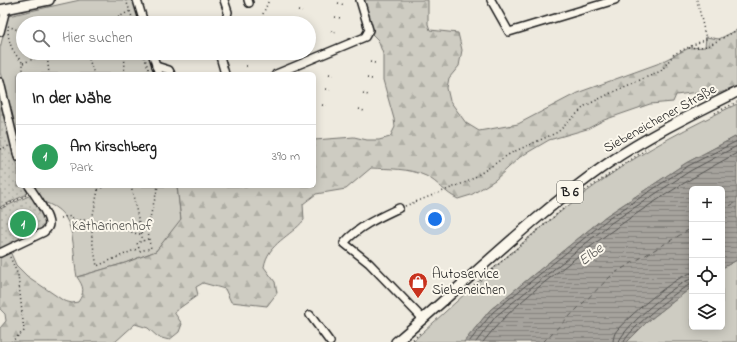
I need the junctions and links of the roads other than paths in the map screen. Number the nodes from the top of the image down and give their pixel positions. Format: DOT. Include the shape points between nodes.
graph roads {
  1 [pos="49,0"];
  2 [pos="137,0"];
  3 [pos="224,0"];
  4 [pos="360,0"];
  5 [pos="491,0"];
  6 [pos="615,0"];
  7 [pos="4,11"];
  8 [pos="142,16"];
  9 [pos="227,16"];
  10 [pos="0,32"];
  11 [pos="316,57"];
  12 [pos="154,60"];
  13 [pos="221,60"];
  14 [pos="310,60"];
  15 [pos="156,66"];
  16 [pos="158,72"];
  17 [pos="170,72"];
  18 [pos="224,72"];
  19 [pos="281,72"];
  20 [pos="0,82"];
  21 [pos="737,92"];
  22 [pos="16,148"];
  23 [pos="31,189"];
  24 [pos="399,208"];
  25 [pos="0,254"];
  26 [pos="310,315"];
  27 [pos="422,319"];
  28 [pos="330,342"];
  29 [pos="396,342"];
  1 -- 7 [label="main road"];
  2 -- 8 [label="street"];
  3 -- 9 [label="street"];
  4 -- 11 [label="street" via="369,30 365,37"];
  5 -- 6 [label="street" via="509,32"];
  7 -- 10 [label="street"];
  12 -- 15 [label="street"];
  13 -- 18 [label="street"];
  14 -- 19 [label="street"];
  15 -- 16 [label="street"];
  15 -- 17 [label="street"];
  20 -- 22 [label="street"];
  21 -- 27 [label="main road, Siebeneichener Straße / B 6" via="649,138 602,168 538,218"];
  23 -- 25 [label="street" via="47,218 48,228"];
  24 -- 27 [label="street" via="373,221 344,243 369,263"];
  26 -- 28 [label="street"];
  27 -- 29 [label="main road, Siebeneichener Straße / B 6"];
}
